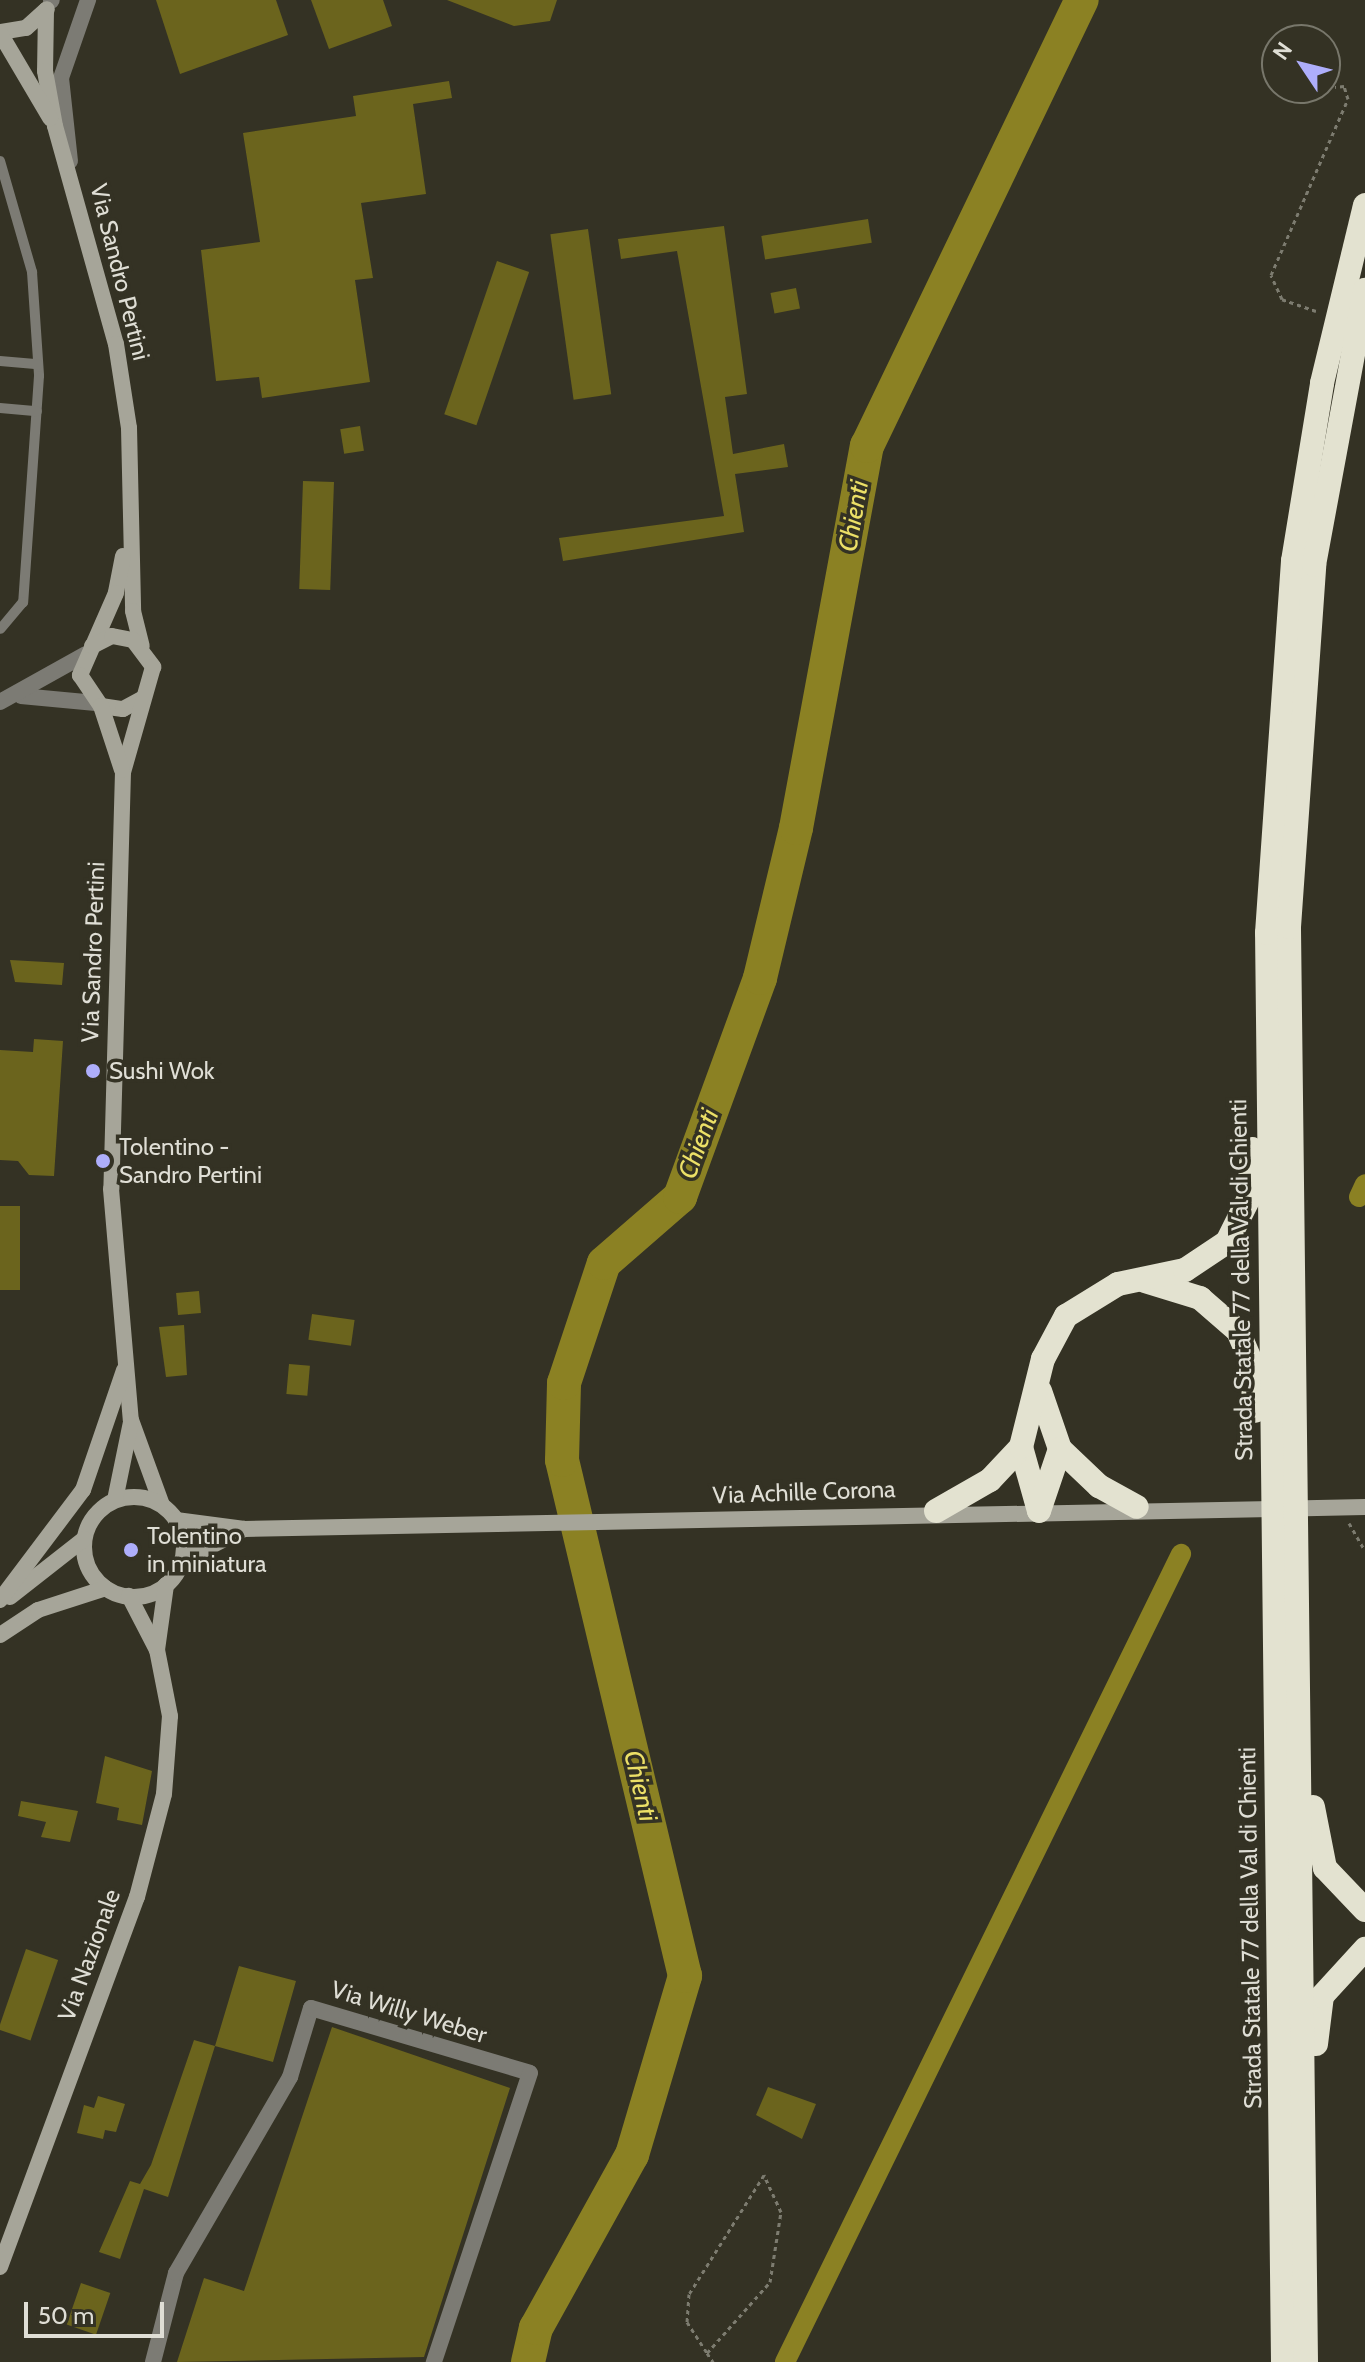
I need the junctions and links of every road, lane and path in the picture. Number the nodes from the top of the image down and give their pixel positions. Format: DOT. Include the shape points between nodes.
graph roads {
  1 [pos="88,0"];
  2 [pos="50,3"];
  3 [pos="0,33"];
  4 [pos="1341,86"];
  5 [pos="55,126"];
  6 [pos="0,161"];
  7 [pos="73,183"];
  8 [pos="1365,205"];
  9 [pos="1365,290"];
  10 [pos="1299,307"];
  11 [pos="0,361"];
  12 [pos="38,364"];
  13 [pos="0,408"];
  14 [pos="37,411"];
  15 [pos="129,527"];
  16 [pos="0,629"];
  17 [pos="142,646"];
  18 [pos="89,650"];
  19 [pos="21,696"];
  20 [pos="142,699"];
  21 [pos="0,702"];
  22 [pos="98,704"];
  23 [pos="123,772"];
  24 [pos="1273,813"];
  25 [pos="1143,1280"];
  26 [pos="126,1361"];
  27 [pos="1040,1391"];
  28 [pos="1281,1404"];
  29 [pos="131,1420"];
  30 [pos="1021,1447"];
  31 [pos="1060,1449"];
  32 [pos="115,1500"];
  33 [pos="162,1505"];
  34 [pos="1137,1507"];
  35 [pos="1346,1507"];
  36 [pos="1365,1507"];
  37 [pos="936,1511"];
  38 [pos="1039,1511"];
  39 [pos="176,1520"];
  40 [pos="244,1529"];
  41 [pos="84,1539"];
  42 [pos="1365,1551"];
  43 [pos="182,1561"];
  44 [pos="1284,1583"];
  45 [pos="166,1585"];
  46 [pos="106,1588"];
  47 [pos="129,1596"];
  48 [pos="0,1602"];
  49 [pos="0,1635"];
  50 [pos="157,1650"];
  51 [pos="1365,1910"];
  52 [pos="1365,1949"];
  53 [pos="0,2267"];
  54 [pos="707,2353"];
  55 [pos="153,2362"];
  56 [pos="434,2362"];
  57 [pos="713,2362"];
  58 [pos="1283,2362"];
  59 [pos="1306,2362"];
  1 -- 7 [label="street" via="61,78"];
  2 -- 3 [label="main road, Via Sandro Pertini" via="26,28"];
  2 -- 5 [label="main road, Via Sandro Pertini" via="45,71"];
  3 -- 5 [label="main road, Via Sandro Pertini"];
  4 -- 10 [label="path" via="1348,99 1271,275 1282,299"];
  5 -- 7 [label="main road, Via Sandro Pertini"];
  6 -- 12 [label="lane" via="32,272"];
  7 -- 15 [label="main road, Via Sandro Pertini" via="116,344 129,428"];
  8 -- 24 [label="highway, Strada Statale 77 della Val di Chienti" via="1304,489 1281,657"];
  9 -- 28 [label="highway, Strada Statale 77 della Val di Chienti" via="1314,565 1297,736 1289,927 1291,1296"];
  11 -- 12 [label="lane"];
  12 -- 14 [label="lane"];
  13 -- 14 [label="lane"];
  14 -- 16 [label="lane" via="23,602"];
  15 -- 17 [label="main road, Via Sandro Pertini"];
  15 -- 18 [label="main road, Via Sandro Pertini" via="116,593"];
  17 -- 18 [label="main road" via="123,636"];
  17 -- 20 [label="main road, Via Sandro Pertini" via="153,667"];
  18 -- 19 [label="street"];
  18 -- 22 [label="main road, Via Sandro Pertini" via="82,686"];
  19 -- 21 [label="street"];
  19 -- 22 [label="street"];
  20 -- 22 [label="main road" via="123,709"];
  20 -- 23 [label="main road, Via Sandro Pertini"];
  22 -- 23 [label="main road, Via Sandro Pertini"];
  23 -- 26 [label="main road, Via Sandro Pertini" via="111,1189"];
  24 -- 25 [label="highway" via="1255,899 1249,1198 1242,1221 1209,1259"];
  24 -- 28 [label="highway, Strada Statale 77 della Val di Chienti"];
  25 -- 27 [label="highway" via="1088,1298 1066,1316 1043,1359"];
  25 -- 28 [label="highway" via="1200,1298 1238,1331 1251,1362"];
  26 -- 29 [label="main road, Via Sandro Pertini"];
  26 -- 48 [label="main road" via="83,1490"];
  27 -- 30 [label="highway"];
  27 -- 31 [label="highway"];
  28 -- 44 [label="highway, Strada Statale 77 della Val di Chienti"];
  28 -- 44 [label="highway"];
  29 -- 32 [label="main road, Via Sandro Pertini"];
  29 -- 33 [label="main road, Via Sandro Pertini"];
  30 -- 37 [label="highway" via="990,1480"];
  30 -- 38 [label="highway"];
  31 -- 34 [label="highway" via="1093,1481"];
  31 -- 38 [label="highway"];
  32 -- 33 [label="main road"];
  32 -- 41 [label="main road" via="94,1516"];
  33 -- 39 [label="main road"];
  34 -- 35 [label="main road, Via Achille Corona"];
  34 -- 38 [label="main road, Via Achille Corona"];
  35 -- 36 [label="main road, Via Achille Corona"];
  35 -- 42 [label="path"];
  37 -- 38 [label="main road, Via Achille Corona"];
  37 -- 40 [label="main road, Via Achille Corona"];
  39 -- 40 [label="main road, Via Achille Corona"];
  39 -- 43 [label="main road"];
  40 -- 43 [label="main road, Via Achille Corona"];
  41 -- 46 [label="main road" via="88,1567"];
  41 -- 48 [label="main road"];
  43 -- 45 [label="main road"];
  44 -- 51 [label="highway" via="1318,1853 1344,1894"];
  44 -- 58 [label="highway, Strada Statale 77 della Val di Chienti" via="1276,1797"];
  44 -- 59 [label="highway, Strada Statale 77 della Val di Chienti"];
  45 -- 47 [label="main road"];
  45 -- 50 [label="main road, Via Nazionale"];
  46 -- 47 [label="main road"];
  46 -- 49 [label="main road" via="38,1610"];
  47 -- 50 [label="main road, Via Nazionale"];
  50 -- 53 [label="main road, Via Nazionale" via="170,1716 164,1794 137,1897"];
  52 -- 59 [label="highway" via="1340,1969 1315,2022 1318,2234"];
  54 -- 54 [label="path" via="770,2282 781,2212 764,2175 689,2294 687,2322"];
  54 -- 57 [label="path"];
  55 -- 56 [label="street, Via Willy Weber" via="176,2273 290,2077 311,2008 530,2073"];
}
